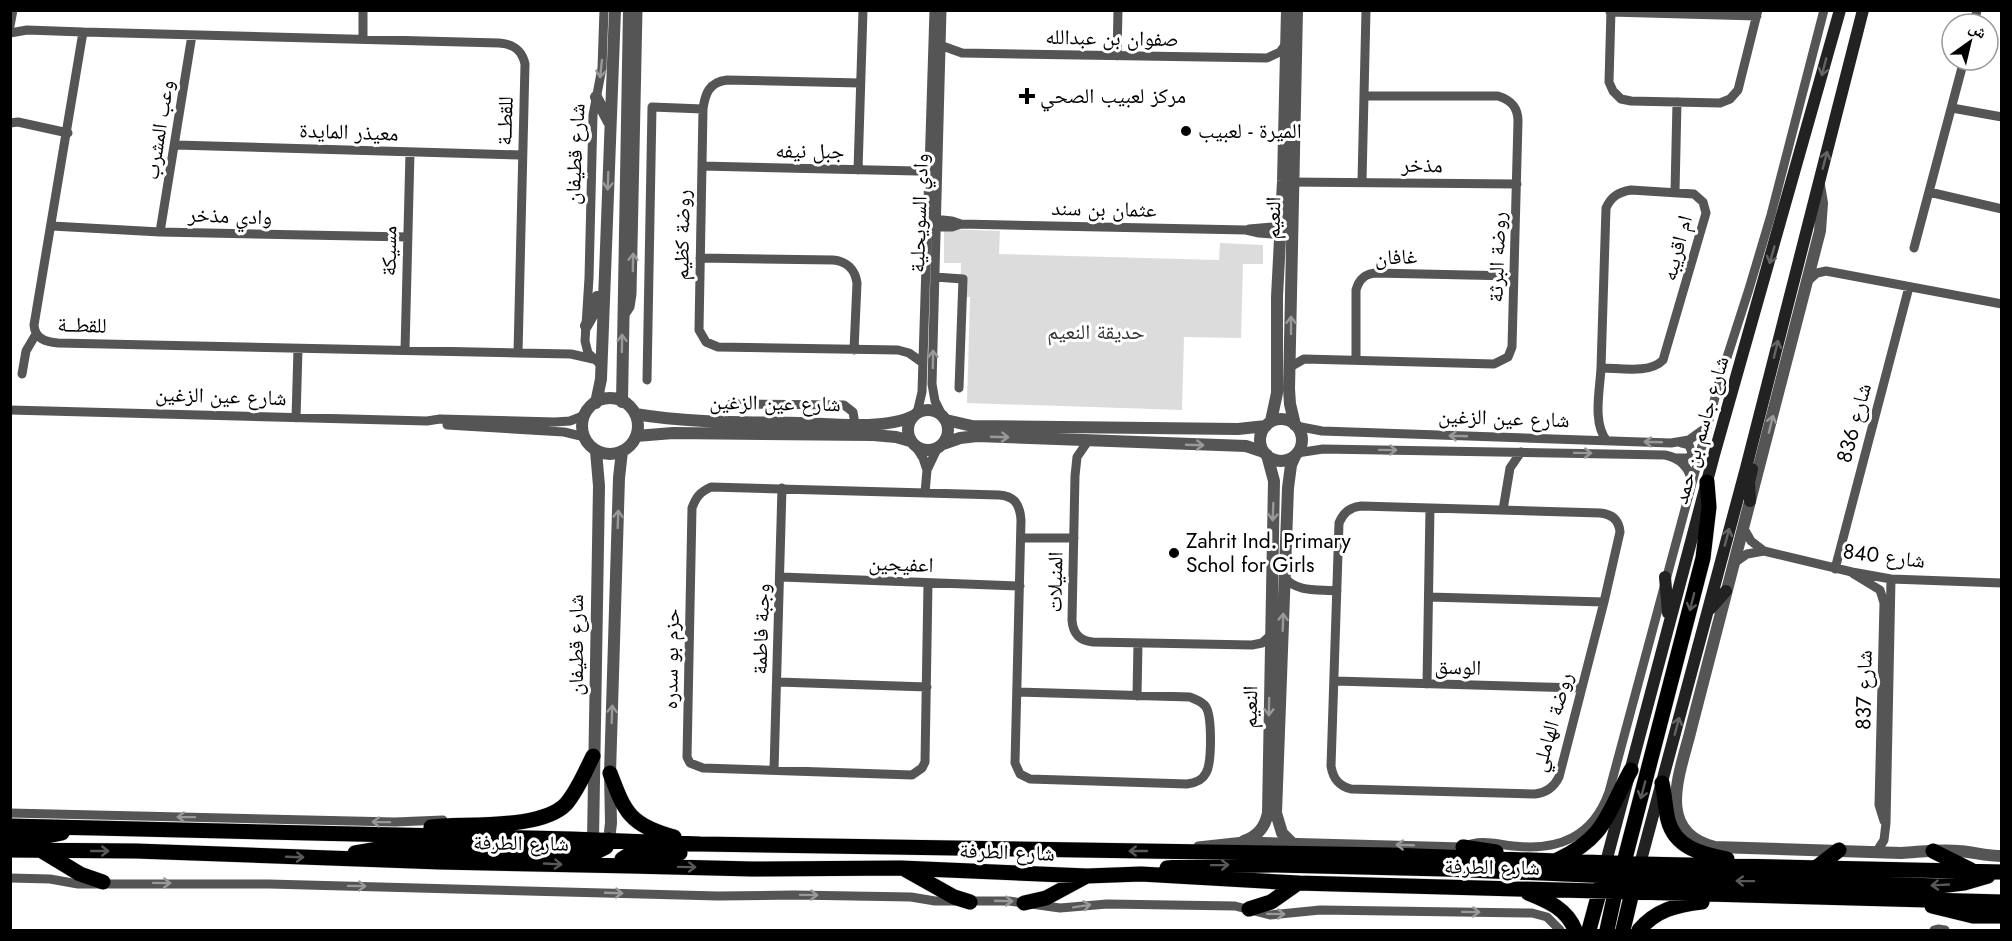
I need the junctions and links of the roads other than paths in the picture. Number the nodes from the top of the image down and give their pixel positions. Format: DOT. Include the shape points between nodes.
graph roads {
  1 [pos="13,10"];
  2 [pos="363,10"];
  3 [pos="604,10"];
  4 [pos="615,10"];
  5 [pos="629,10"];
  6 [pos="638,10"];
  7 [pos="863,10"];
  8 [pos="934,10"];
  9 [pos="942,10"];
  10 [pos="1112,10"];
  11 [pos="1118,10"];
  12 [pos="1287,10"];
  13 [pos="1297,10"];
  14 [pos="1366,10"];
  15 [pos="1824,10"];
  16 [pos="1839,10"];
  17 [pos="1863,10"];
  18 [pos="1611,11"];
  19 [pos="1757,13"];
  20 [pos="11,25"];
  21 [pos="27,30"];
  22 [pos="83,32"];
  23 [pos="10,33"];
  24 [pos="192,35"];
  25 [pos="363,39"];
  26 [pos="937,44"];
  27 [pos="1286,44"];
  28 [pos="1114,56"];
  29 [pos="1961,72"];
  30 [pos="860,83"];
  31 [pos="1364,96"];
  32 [pos="596,97"];
  33 [pos="1677,102"];
  34 [pos="1952,108"];
  35 [pos="703,110"];
  36 [pos="10,114"];
  37 [pos="2001,117"];
  38 [pos="14,122"];
  39 [pos="610,123"];
  40 [pos="68,133"];
  41 [pos="176,145"];
  42 [pos="410,152"];
  43 [pos="521,155"];
  44 [pos="702,166"];
  45 [pos="858,170"];
  46 [pos="934,172"];
  47 [pos="1288,179"];
  48 [pos="1362,182"];
  49 [pos="1517,184"];
  50 [pos="1819,185"];
  51 [pos="1676,192"];
  52 [pos="1929,192"];
  53 [pos="2001,209"];
  54 [pos="932,223"];
  55 [pos="52,226"];
  56 [pos="1286,231"];
  57 [pos="160,232"];
  58 [pos="408,237"];
  59 [pos="1914,248"];
  60 [pos="1814,254"];
  61 [pos="700,258"];
  62 [pos="605,259"];
  63 [pos="1826,271"];
  64 [pos="1514,276"];
  65 [pos="935,277"];
  66 [pos="1807,282"];
  67 [pos="1909,287"];
  68 [pos="2001,304"];
  69 [pos="622,318"];
  70 [pos="586,326"];
  71 [pos="36,334"];
  72 [pos="923,337"];
  73 [pos="585,347"];
  74 [pos="298,349"];
  75 [pos="1291,349"];
  76 [pos="405,350"];
  77 [pos="854,350"];
  78 [pos="897,351"];
  79 [pos="518,353"];
  80 [pos="571,354"];
  81 [pos="1304,359"];
  82 [pos="1356,359"];
  83 [pos="597,362"];
  84 [pos="923,363"];
  85 [pos="1290,367"];
  86 [pos="1601,368"];
  87 [pos="22,374"];
  88 [pos="646,380"];
  89 [pos="959,388"];
  90 [pos="622,402"];
  91 [pos="596,403"];
  92 [pos="731,404"];
  93 [pos="12,409"];
  94 [pos="635,414"];
  95 [pos="915,414"];
  96 [pos="585,415"];
  97 [pos="296,418"];
  98 [pos="944,418"];
  99 [pos="427,421"];
  100 [pos="855,424"];
  101 [pos="1269,424"];
  102 [pos="1598,424"];
  103 [pos="1295,426"];
  104 [pos="1707,427"];
  105 [pos="636,436"];
  106 [pos="585,437"];
  107 [pos="1753,438"];
  108 [pos="1589,440"];
  109 [pos="1088,441"];
  110 [pos="1607,441"];
  111 [pos="1678,443"];
  112 [pos="913,444"];
  113 [pos="940,446"];
  114 [pos="596,451"];
  115 [pos="622,451"];
  116 [pos="1498,451"];
  117 [pos="1521,452"];
  118 [pos="1265,454"];
  119 [pos="1296,454"];
  120 [pos="1676,458"];
  121 [pos="1510,468"];
  122 [pos="927,470"];
  123 [pos="1699,482"];
  124 [pos="782,488"];
  125 [pos="925,493"];
  126 [pos="1750,501"];
  127 [pos="1430,508"];
  128 [pos="1503,510"];
  129 [pos="1743,527"];
  130 [pos="1021,538"];
  131 [pos="1074,538"];
  132 [pos="1764,551"];
  133 [pos="1734,563"];
  134 [pos="1834,569"];
  135 [pos="1852,572"];
  136 [pos="781,577"];
  137 [pos="1284,577"];
  138 [pos="1665,577"];
  139 [pos="1891,579"];
  140 [pos="928,583"];
  141 [pos="2001,583"];
  142 [pos="1020,586"];
  143 [pos="1300,588"];
  144 [pos="1337,591"];
  145 [pos="1726,591"];
  146 [pos="1429,597"];
  147 [pos="1284,599"];
  148 [pos="1604,602"];
  149 [pos="1707,612"];
  150 [pos="1669,621"];
  151 [pos="1270,636"];
  152 [pos="1138,643"];
  153 [pos="1335,681"];
  154 [pos="778,682"];
  155 [pos="1427,684"];
  156 [pos="927,687"];
  157 [pos="1581,688"];
  158 [pos="1017,692"];
  159 [pos="1137,696"];
  160 [pos="593,756"];
  161 [pos="774,770"];
  162 [pos="1630,770"];
  163 [pos="610,773"];
  164 [pos="1662,783"];
  165 [pos="10,813"];
  166 [pos="1886,823"];
  167 [pos="460,825"];
  168 [pos="10,826"];
  169 [pos="80,828"];
  170 [pos="1585,829"];
  171 [pos="387,834"];
  172 [pos="10,839"];
  173 [pos="609,840"];
  174 [pos="1244,842"];
  175 [pos="1292,843"];
  176 [pos="700,844"];
  177 [pos="594,846"];
  178 [pos="841,846"];
  179 [pos="1463,847"];
  180 [pos="10,850"];
  181 [pos="1839,850"];
  182 [pos="1933,850"];
  183 [pos="42,851"];
  184 [pos="1172,851"];
  185 [pos="1876,851"];
  186 [pos="2001,856"];
  187 [pos="334,859"];
  188 [pos="1519,860"];
  189 [pos="1554,861"];
  190 [pos="614,866"];
  191 [pos="1747,867"];
  192 [pos="1817,867"];
  193 [pos="901,868"];
  194 [pos="1974,871"];
  195 [pos="1999,872"];
  196 [pos="1141,874"];
  197 [pos="1088,876"];
  198 [pos="1622,876"];
  199 [pos="10,878"];
  200 [pos="103,882"];
  201 [pos="1298,883"];
  202 [pos="1520,890"];
  203 [pos="1600,891"];
  204 [pos="1731,895"];
  205 [pos="1912,900"];
  206 [pos="970,902"];
  207 [pos="2001,902"];
  208 [pos="1024,903"];
  209 [pos="1249,909"];
  210 [pos="2001,916"];
  211 [pos="1559,928"];
  212 [pos="1575,930"];
  213 [pos="1589,930"];
  214 [pos="1607,930"];
  215 [pos="1623,930"];
  216 [pos="1639,930"];
  217 [pos="1934,930"];
  218 [pos="1946,930"];
  1 -- 20 [label="street"];
  2 -- 25 [label="street"];
  3 -- 32 [label="street, شارع قطيفان, one-way" via="602,68"];
  4 -- 39 [label="street, شارع قطيفان"];
  5 -- 69 [label="street"];
  69 -- 6 [label="street, one-way" via="633,294"];
  7 -- 30 [label="street"];
  8 -- 26 [label="street, وادي السويحلية"];
  9 -- 26 [label="street, وادي السويحلية"];
  10 -- 28 [label="street"];
  11 -- 28 [label="street"];
  12 -- 27 [label="street, النعيم"];
  13 -- 47 [label="street, النعيم"];
  14 -- 31 [label="street"];
  15 -- 104 [label="street, شارع جاسم بن حمد" via="1771,215"];
  16 -- 123 [label="main road, شارع جاسم بن حمد, one-way"];
  50 -- 17 [label="main road, one-way"];
  18 -- 19 [label="street"];
  18 -- 33 [label="street" via="1609,82 1613,92 1626,101"];
  19 -- 33 [label="street" via="1734,95 1720,103"];
  20 -- 21 [label="street, للقطــة"];
  21 -- 22 [label="street, للقطــة"];
  21 -- 23 [label="street, للقطــة"];
  22 -- 24 [label="street, للقطــة"];
  22 -- 40 [label="street, للقطــة"];
  24 -- 25 [label="street, للقطــة"];
  24 -- 41 [label="street, وعب المشرب"];
  25 -- 43 [label="street, للقطــة" via="513,45 525,64"];
  26 -- 28 [label="street, صفوان بن عبدالله" via="962,53"];
  26 -- 46 [label="street, وادي السويحلية"];
  27 -- 28 [label="street, صفوان بن عبدالله" via="1267,58"];
  27 -- 47 [label="street, النعيم"];
  29 -- 34 [label="street"];
  30 -- 35 [label="street, روضة كظيم" via="721,80 708,89"];
  30 -- 45 [label="street"];
  31 -- 48 [label="street"];
  31 -- 49 [label="street, روضة البرثة" via="1505,98 1518,114"];
  32 -- 39 [label="street"];
  32 -- 70 [label="street, شارع قطيفان"];
  33 -- 51 [label="street"];
  34 -- 37 [label="street"];
  34 -- 52 [label="street"];
  35 -- 44 [label="street, روضة كظيم"];
  35 -- 88 [label="street" via="652,107"];
  36 -- 38 [label="street"];
  38 -- 40 [label="street"];
  39 -- 62 [label="street, شارع قطيفان, one-way"];
  40 -- 55 [label="street, للقطــة"];
  41 -- 42 [label="street, معيذر المايدة"];
  41 -- 57 [label="street, وعب المشرب"];
  42 -- 43 [label="street, معيذر المايدة"];
  42 -- 58 [label="street, مسيكة"];
  43 -- 79 [label="street, للقطــة"];
  44 -- 45 [label="street, جبل نيفه"];
  44 -- 61 [label="street, روضة كظيم"];
  45 -- 46 [label="street, جبل نيفه"];
  46 -- 54 [label="street, وادي السويحلية"];
  47 -- 48 [label="street, مذخر"];
  47 -- 56 [label="street, النعيم"];
  48 -- 49 [label="street, مذخر"];
  49 -- 64 [label="street, روضة البرثة"];
  50 -- 60 [label="street" via="1822,222"];
  107 -- 50 [label="main road, one-way"];
  51 -- 86 [label="street, ام اقريبه" via="1624,191 1613,197 1606,208"];
  51 -- 86 [label="street, ام اقريبه" via="1699,197 1706,213 1666,355 1649,368"];
  52 -- 53 [label="street"];
  52 -- 59 [label="street"];
  54 -- 56 [label="street, عثمان بن سند" via="952,227 1254,227"];
  54 -- 65 [label="street, وادي السويحلية"];
  54 -- 72 [label="street, وادي السويحلية"];
  55 -- 57 [label="street, وادي مذخر"];
  55 -- 71 [label="street, للقطــة" via="34,325"];
  75 -- 56 [label="street, النعيم, one-way"];
  56 -- 101 [label="street, النعيم" via="1276,307 1277,393"];
  57 -- 58 [label="street, وادي مذخر"];
  58 -- 76 [label="street, مسيكة"];
  60 -- 63 [label="street"];
  60 -- 66 [label="street"];
  61 -- 77 [label="street, روضة كظيم" via="699,330 711,345"];
  61 -- 77 [label="street" via="845,263 855,273 857,283"];
  62 -- 70 [label="street" via="598,269 595,310"];
  62 -- 83 [label="street, شارع قطيفان"];
  63 -- 66 [label="street" via="1813,275"];
  63 -- 67 [label="street"];
  64 -- 82 [label="street, روضة البرثة" via="1512,347 1504,360 1494,364"];
  64 -- 82 [label="street, غافان" via="1368,274 1356,290"];
  65 -- 89 [label="street" via="963,279"];
  98 -- 65 [label="street, وادي السويحلية, one-way" via="932,384"];
  126 -- 66 [label="street, one-way"];
  67 -- 68 [label="street"];
  67 -- 134 [label="street, شارع 836"];
  90 -- 69 [label="street, one-way"];
  70 -- 73 [label="street, شارع قطيفان"];
  71 -- 74 [label="street, للقطــة" via="45,341 58,343"];
  71 -- 87 [label="street" via="26,351"];
  72 -- 78 [label="street, روضة كظيم" via="915,345"];
  72 -- 84 [label="street, وادي السويحلية"];
  73 -- 80 [label="street, للقطــة"];
  73 -- 83 [label="street"];
  74 -- 76 [label="street, للقطــة"];
  74 -- 97 [label="street"];
  75 -- 81 [label="street"];
  75 -- 85 [label="street, النعيم"];
  76 -- 79 [label="street, للقطــة"];
  77 -- 78 [label="street, روضة كظيم"];
  78 -- 84 [label="street, روضة كظيم" via="909,352"];
  79 -- 80 [label="street, للقطــة"];
  80 -- 83 [label="street, للقطــة"];
  81 -- 82 [label="street, روضة البرثة"];
  81 -- 85 [label="street, روضة البرثة"];
  83 -- 91 [label="street, شارع قطيفان" via="601,384"];
  84 -- 95 [label="street, وادي السويحلية" via="922,392"];
  85 -- 103 [label="street, النعيم" via="1289,396"];
  86 -- 102 [label="street, ام اقريبه"];
  90 -- 91 [label="street" via="609,399"];
  90 -- 94 [label="street"];
  91 -- 96 [label="street"];
  92 -- 100 [label="street" via="844,405 854,412"];
  93 -- 97 [label="street, شارع عين الزغين"];
  94 -- 100 [label="street, شارع عين الزغين" via="694,421"];
  94 -- 105 [label="street"];
  95 -- 98 [label="street" via="927,410"];
  95 -- 100 [label="street, شارع عين الزغين" via="891,423"];
  95 -- 112 [label="street" via="907,430"];
  96 -- 99 [label="street, شارع عين الزغين" via="555,422"];
  96 -- 106 [label="street"];
  97 -- 99 [label="street, شارع عين الزغين"];
  98 -- 101 [label="street" via="972,426 1238,429"];
  98 -- 113 [label="street" via="948,430"];
  99 -- 106 [label="street, شارع عين الزغين"];
  101 -- 103 [label="street" via="1284,420"];
  101 -- 118 [label="street" via="1260,442"];
  102 -- 108 [label="street, ام اقريبه"];
  102 -- 110 [label="street"];
  108 -- 103 [label="street, شارع عين الزغين, one-way" via="1322,431"];
  103 -- 119 [label="street" via="1302,442"];
  104 -- 111 [label="street, شارع عين الزغين" via="1694,438"];
  104 -- 123 [label="street, شارع جاسم بن حمد"];
  105 -- 112 [label="street, شارع عين الزغين" via="873,435 896,437"];
  105 -- 115 [label="street"];
  106 -- 114 [label="street"];
  107 -- 126 [label="main road"];
  149 -- 107 [label="main road, one-way"];
  108 -- 110 [label="street, شارع عين الزغين"];
  113 -- 109 [label="street, one-way" via="977,436"];
  109 -- 118 [label="street, one-way" via="1246,446"];
  109 -- 131 [label="street, المنيلات" via="1076,463"];
  111 -- 110 [label="street, شارع عين الزغين, one-way"];
  111 -- 120 [label="street" via="1689,445 1692,453 1689,458"];
  112 -- 113 [label="street" via="926,451"];
  112 -- 122 [label="street"];
  113 -- 122 [label="street"];
  114 -- 115 [label="street"];
  114 -- 160 [label="street, شارع قطيفان"];
  163 -- 115 [label="street, one-way"];
  116 -- 117 [label="street, شارع عين الزغين"];
  119 -- 116 [label="street, شارع عين الزغين, one-way" via="1323,449"];
  116 -- 121 [label="street"];
  117 -- 120 [label="street, شارع عين الزغين, one-way"];
  117 -- 121 [label="street"];
  118 -- 119 [label="street" via="1281,461"];
  118 -- 151 [label="street, النعيم, one-way" via="1274,481"];
  119 -- 137 [label="street, النعيم" via="1288,482"];
  120 -- 123 [label="street"];
  121 -- 128 [label="street"];
  122 -- 125 [label="street"];
  123 -- 138 [label="street, شارع جاسم بن حمد"];
  123 -- 150 [label="main road, شارع جاسم بن حمد"];
  123 -- 198 [label="main road, one-way" via="1708,507 1703,558"];
  124 -- 125 [label="street, حزم بو سدره"];
  124 -- 136 [label="street, وجبة فاطمة"];
  124 -- 161 [label="street, حزم بو سدره" via="711,487 695,498 692,508 687,757 690,763 703,768"];
  125 -- 130 [label="street, حزم بو سدره" via="1009,497 1019,507"];
  126 -- 129 [label="street"];
  127 -- 128 [label="street, روضة الهاملي"];
  127 -- 144 [label="street, روضة الهاملي" via="1362,506 1345,513 1339,524"];
  127 -- 146 [label="street"];
  128 -- 148 [label="street, روضة الهاملي" via="1600,513 1614,518 1620,532"];
  129 -- 132 [label="street" via="1751,541"];
  129 -- 133 [label="street"];
  130 -- 131 [label="street"];
  130 -- 142 [label="street, حزم بو سدره"];
  131 -- 152 [label="street, المنيلات" via="1072,620 1076,634 1088,642"];
  132 -- 133 [label="street" via="1747,554"];
  132 -- 134 [label="street, شارع 840"];
  133 -- 145 [label="street"];
  134 -- 135 [label="street, شارع 840"];
  135 -- 139 [label="street, شارع 840"];
  135 -- 166 [label="street, شارع 837" via="1880,590 1884,603 1879,805"];
  136 -- 140 [label="street, اعفيجين"];
  136 -- 154 [label="street, وجبة فاطمة"];
  137 -- 143 [label="street"];
  137 -- 147 [label="street, النعيم"];
  138 -- 150 [label="main road"];
  138 -- 170 [label="street, شارع جاسم بن حمد" via="1609,792 1599,814"];
  139 -- 141 [label="street, شارع 840"];
  139 -- 166 [label="street, شارع 837"];
  140 -- 142 [label="street, اعفيجين"];
  140 -- 156 [label="street, حزم بو سدره"];
  142 -- 158 [label="street, حزم بو سدره"];
  143 -- 144 [label="street"];
  143 -- 147 [label="street"];
  144 -- 153 [label="street, روضة الهاملي"];
  145 -- 149 [label="main road"];
  145 -- 181 [label="street" via="1676,792 1676,811 1684,830 1702,844 1715,847"];
  146 -- 148 [label="street"];
  146 -- 155 [label="street"];
  175 -- 147 [label="street, النعيم, one-way" via="1282,833 1276,813"];
  148 -- 157 [label="street, روضة الهاملي"];
  164 -- 149 [label="main road, one-way"];
  150 -- 162 [label="main road, شارع جاسم بن حمد"];
  151 -- 152 [label="street, المنيلات" via="1256,645"];
  151 -- 174 [label="street, النعيم, one-way" via="1268,813 1260,832"];
  152 -- 159 [label="street"];
  153 -- 155 [label="street, الوسق"];
  153 -- 157 [label="street, روضة الهاملي" via="1332,770 1338,783 1355,789 1544,792 1559,777"];
  154 -- 156 [label="street"];
  154 -- 161 [label="street, وجبة فاطمة"];
  155 -- 157 [label="street, الوسق"];
  156 -- 161 [label="street, حزم بو سدره" via="925,762 918,772 912,775"];
  158 -- 159 [label="street, حزم بو سدره"];
  158 -- 159 [label="street, حزم بو سدره" via="1015,763 1024,777 1187,784 1199,781 1209,766 1210,717 1206,708 1190,697"];
  160 -- 167 [label="main road" via="569,800 552,814 528,821"];
  160 -- 177 [label="street, شارع قطيفان"];
  162 -- 189 [label="main road" via="1602,826 1577,850"];
  162 -- 198 [label="main road, شارع جاسم بن حمد"];
  163 -- 173 [label="street"];
  163 -- 176 [label="main road" via="635,821 651,830"];
  164 -- 191 [label="main road" via="1668,821 1680,841 1696,852"];
  164 -- 198 [label="main road"];
  167 -- 165 [label="street, شارع الطرفة, one-way" via="432,819 395,822"];
  166 -- 185 [label="street, شارع 837" via="1884,840"];
  167 -- 171 [label="main road"];
  168 -- 169 [label="main road, شارع الطرفة"];
  169 -- 171 [label="main road, شارع الطرفة"];
  169 -- 172 [label="main road" via="38,838"];
  170 -- 179 [label="street, شارع الطرفة" via="1552,846 1478,842"];
  171 -- 177 [label="main road, شارع الطرفة"];
  173 -- 176 [label="main road, شارع الطرفة"];
  173 -- 177 [label="main road" via="604,849"];
  174 -- 175 [label="street, شارع الطرفة"];
  174 -- 184 [label="street, شارع الطرفة"];
  179 -- 175 [label="street, شارع الطرفة, one-way"];
  176 -- 178 [label="main road, شارع الطرفة"];
  177 -- 187 [label="main road" via="384,848"];
  177 -- 190 [label="main road" via="597,858"];
  184 -- 178 [label="main road, شارع الطرفة, one-way"];
  178 -- 190 [label="main road" via="769,855 633,852"];
  179 -- 188 [label="main road"];
  180 -- 183 [label="main road, شارع الطرفة"];
  181 -- 185 [label="street"];
  181 -- 192 [label="main road"];
  182 -- 185 [label="street"];
  182 -- 186 [label="street"];
  182 -- 194 [label="main road"];
  183 -- 187 [label="main road, شارع الطرفة, one-way"];
  183 -- 200 [label="main road" via="80,874"];
  184 -- 188 [label="main road, شارع الطرفة"];
  187 -- 190 [label="main road, شارع الطرفة, one-way"];
  188 -- 189 [label="main road, شارع الطرفة"];
  189 -- 198 [label="main road, شارع الطرفة"];
  190 -- 193 [label="main road, شارع الطرفة, one-way"];
  191 -- 192 [label="main road, شارع الطرفة"];
  191 -- 198 [label="main road, شارع الطرفة"];
  192 -- 194 [label="main road, شارع الطرفة"];
  193 -- 197 [label="main road, شارع الطرفة"];
  193 -- 206 [label="main road"];
  194 -- 195 [label="main road, شارع الطرفة"];
  195 -- 198 [label="main road, one-way" via="1939,886"];
  196 -- 197 [label="main road, شارع الطرفة"];
  196 -- 198 [label="main road, one-way" via="1189,866 1276,865"];
  196 -- 201 [label="main road, شارع الطرفة"];
  197 -- 208 [label="main road" via="1046,898"];
  198 -- 203 [label="main road, شارع الطرفة"];
  198 -- 204 [label="main road, شارع الطرفة"];
  198 -- 214 [label="main road"];
  198 -- 215 [label="main road"];
  199 -- 200 [label="street" via="78,884"];
  200 -- 206 [label="street, one-way" via="911,897"];
  201 -- 202 [label="main road, شارع الطرفة"];
  201 -- 209 [label="main road" via="1271,902"];
  202 -- 203 [label="main road, شارع الطرفة"];
  202 -- 212 [label="main road" via="1562,910"];
  203 -- 213 [label="main road"];
  204 -- 205 [label="main road, شارع الطرفة"];
  204 -- 216 [label="main road" via="1712,902 1673,906"];
  205 -- 207 [label="main road, شارع الطرفة"];
  205 -- 210 [label="main road" via="1961,914"];
  206 -- 208 [label="street, one-way"];
  208 -- 209 [label="street, one-way" via="1070,908 1107,904"];
  209 -- 211 [label="street, one-way" via="1278,915 1320,910 1532,913 1547,916"];
  217 -- 218 [label="street"];
}
